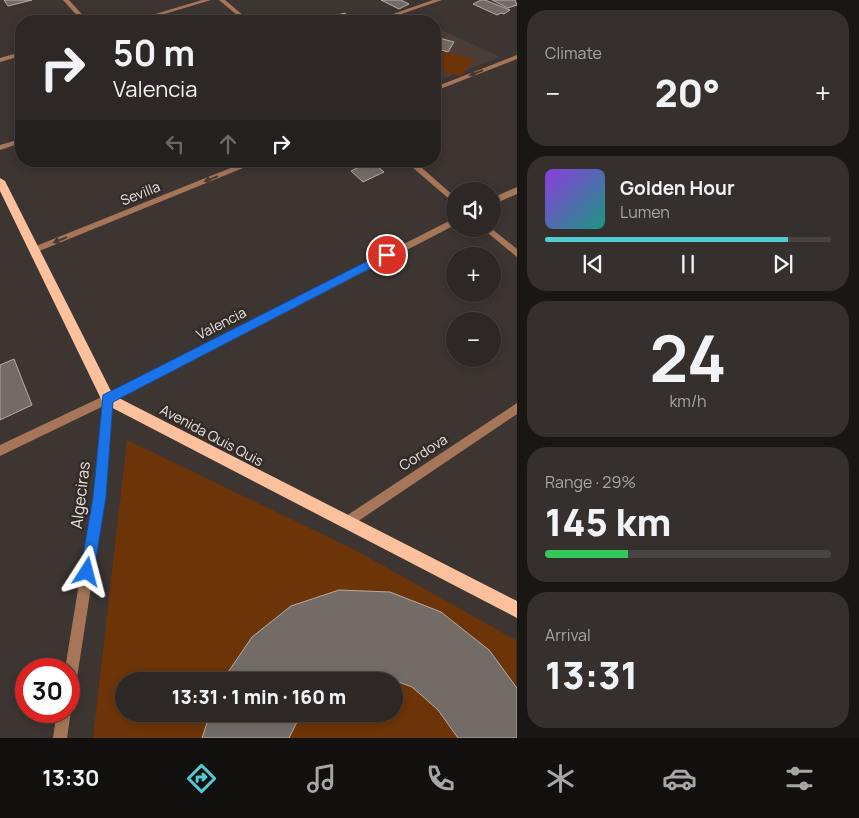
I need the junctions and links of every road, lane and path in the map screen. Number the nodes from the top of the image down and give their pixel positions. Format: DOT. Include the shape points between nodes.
graph roads {
  1 [pos="66,0"];
  2 [pos="208,0"];
  3 [pos="222,0"];
  4 [pos="439,0"];
  5 [pos="80,15"];
  6 [pos="156,15"];
  7 [pos="240,15"];
  8 [pos="394,15"];
  9 [pos="15,56"];
  10 [pos="516,57"];
  11 [pos="0,60"];
  12 [pos="441,88"];
  13 [pos="15,143"];
  14 [pos="0,148"];
  15 [pos="241,167"];
  16 [pos="416,167"];
  17 [pos="0,181"];
  18 [pos="516,190"];
  19 [pos="446,193"];
  20 [pos="501,198"];
  21 [pos="446,226"];
  22 [pos="496,237"];
  23 [pos="34,250"];
  24 [pos="516,254"];
  25 [pos="108,399"];
  26 [pos="516,408"];
  27 [pos="0,451"];
  28 [pos="347,522"];
  29 [pos="516,610"];
  30 [pos="73,658"];
  31 [pos="62,723"];
  32 [pos="60,738"];
  1 -- 5 [label="street"];
  2 -- 6 [label="street"];
  3 -- 7 [label="street"];
  4 -- 8 [label="street"];
  9 -- 11 [label="street"];
  10 -- 12 [label="street, one-way"];
  13 -- 14 [label="street"];
  15 -- 23 [label="street, Sevilla, one-way"];
  16 -- 19 [label="street"];
  17 -- 23 [label="main road"];
  18 -- 20 [label="street"];
  21 -- 25 [label="street, Valencia"];
  22 -- 24 [label="street"];
  23 -- 25 [label="main road"];
  25 -- 27 [label="street, Valencia"];
  25 -- 28 [label="main road, Avenida Quis Quis"];
  25 -- 30 [label="street, Algeciras" via="99,497"];
  26 -- 28 [label="street, Cordova"];
  28 -- 29 [label="main road, Avenida Quis Quis"];
  31 -- 32 [label="street"];
}
